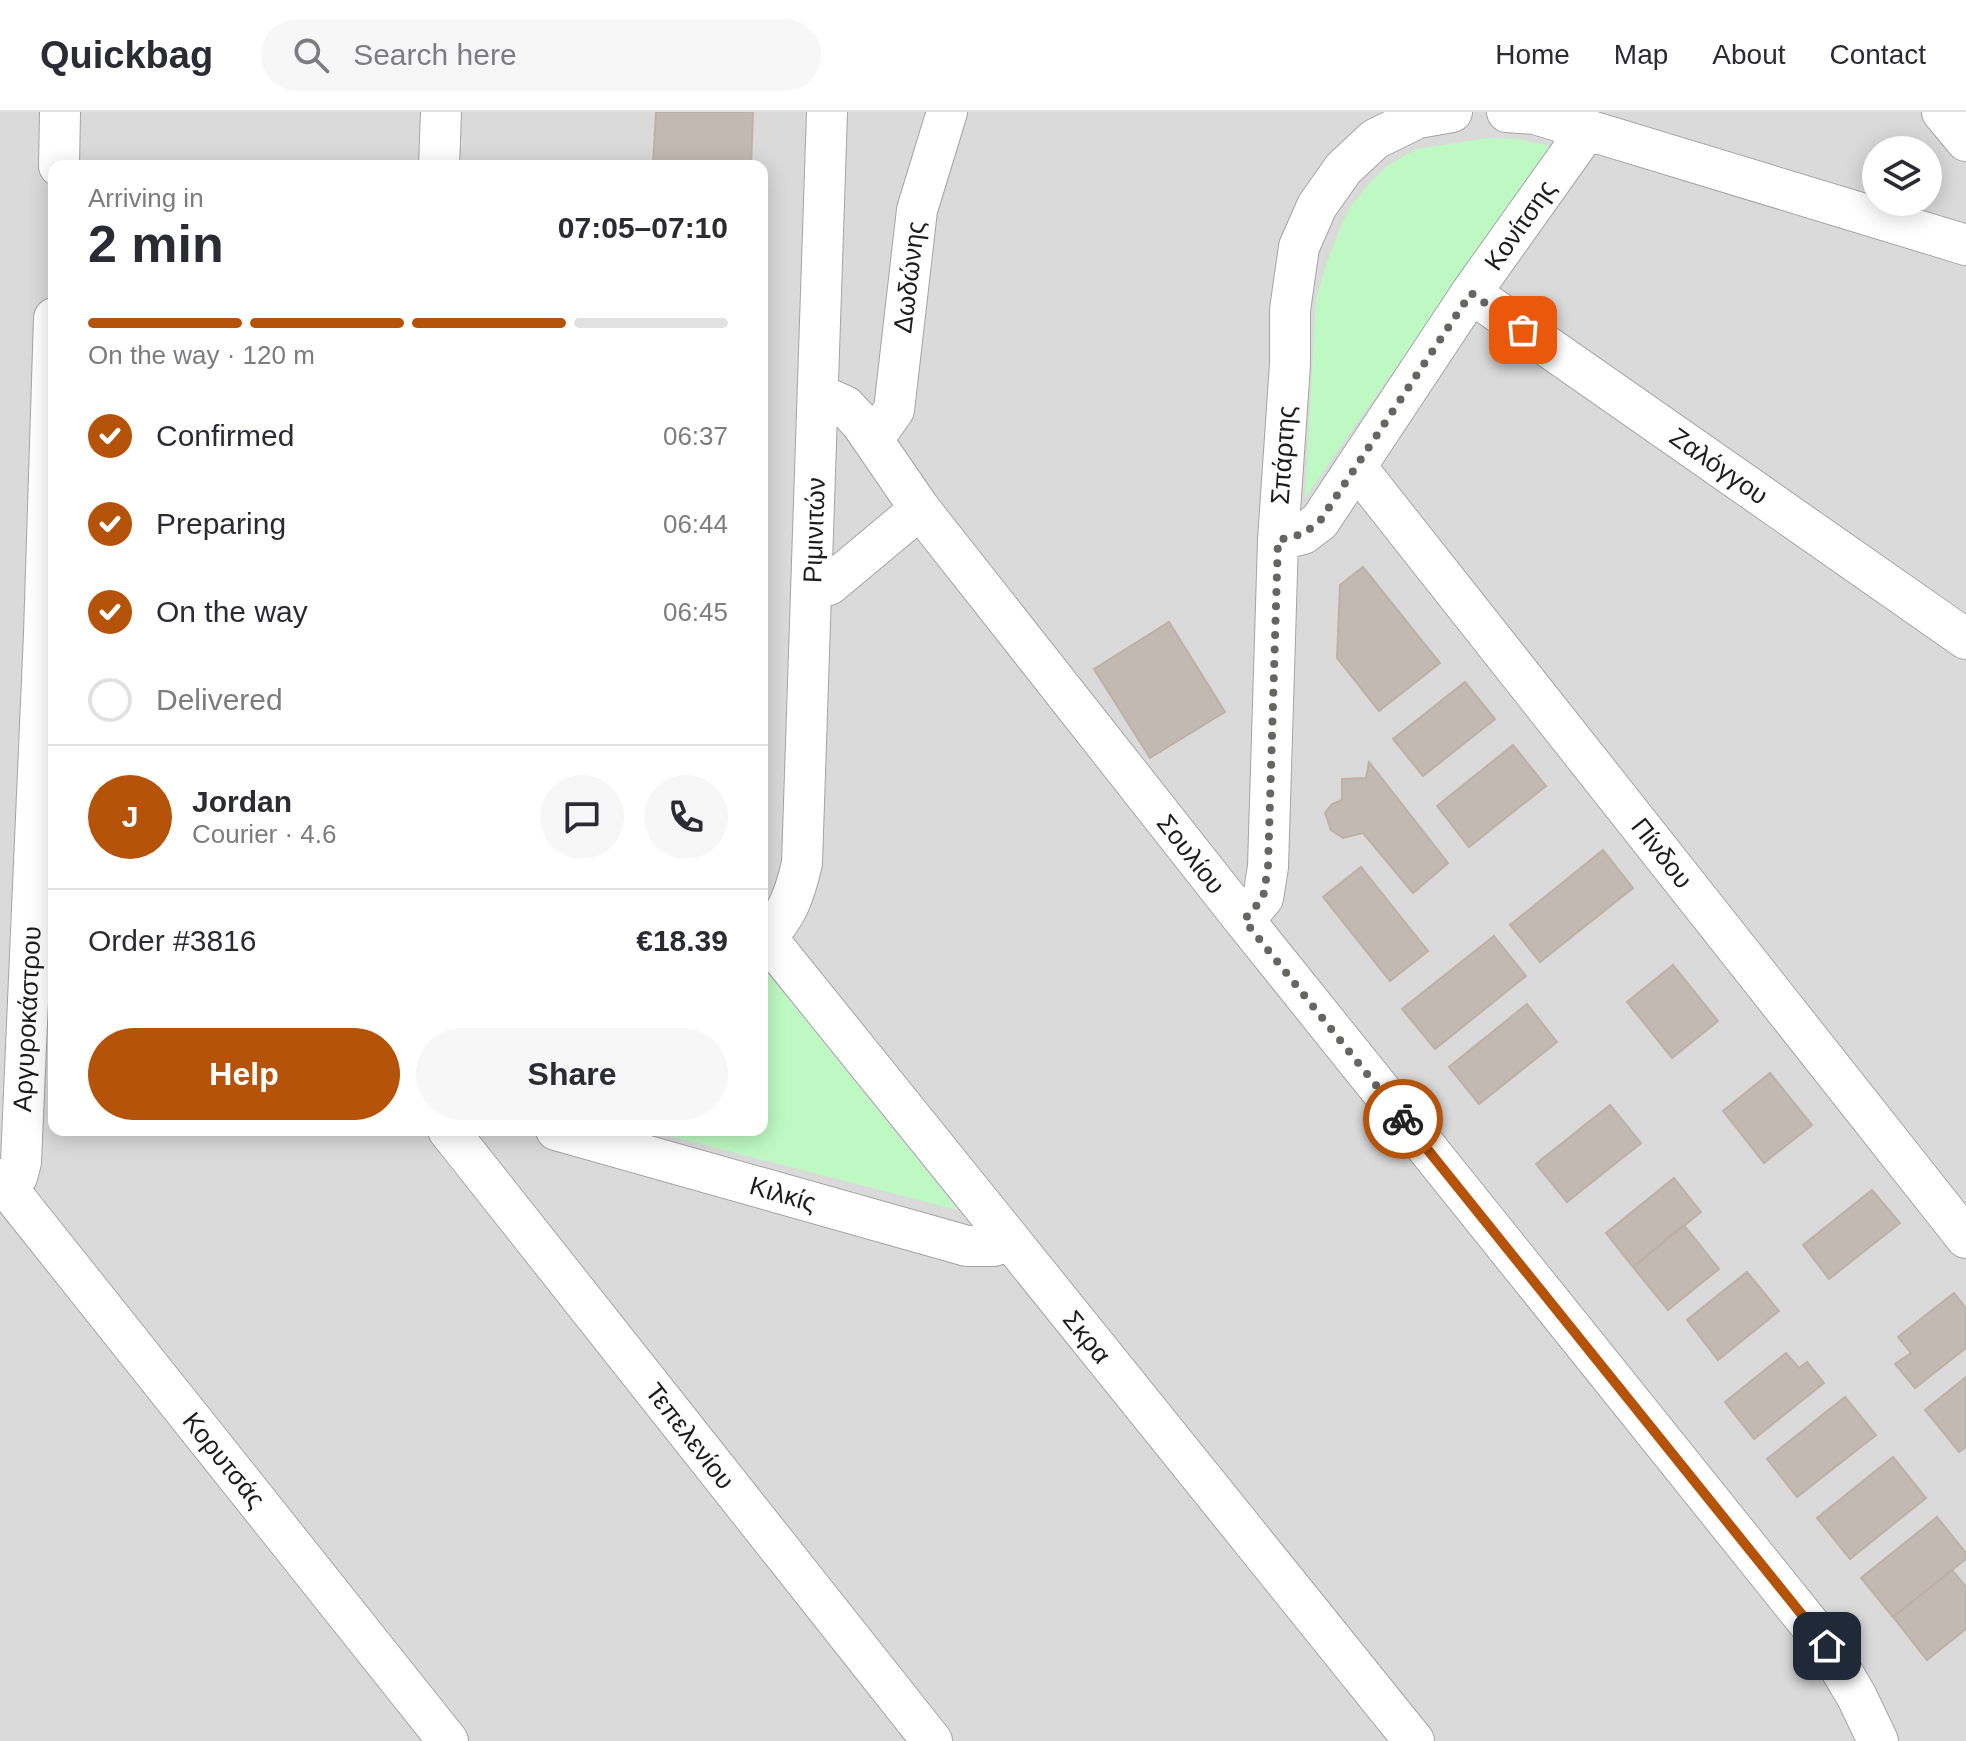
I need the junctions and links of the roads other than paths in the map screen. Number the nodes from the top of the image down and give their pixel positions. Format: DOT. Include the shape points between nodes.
graph roads {
  1 [pos="60,112"];
  2 [pos="441,112"];
  3 [pos="827,112"];
  4 [pos="947,112"];
  5 [pos="1452,112"];
  6 [pos="1507,112"];
  7 [pos="1942,112"];
  8 [pos="1587,130"];
  9 [pos="1966,141"];
  10 [pos="59,160"];
  11 [pos="439,160"];
  12 [pos="1966,245"];
  13 [pos="1471,293"];
  14 [pos="818,394"];
  15 [pos="873,439"];
  16 [pos="1357,468"];
  17 [pos="920,509"];
  18 [pos="1278,540"];
  19 [pos="812,588"];
  20 [pos="1966,639"];
  21 [pos="48,659"];
  22 [pos="1244,920"];
  23 [pos="768,931"];
  24 [pos="768,939"];
  25 [pos="453,1136"];
  26 [pos="577,1136"];
  27 [pos="4,1184"];
  28 [pos="1966,1238"];
  29 [pos="1010,1241"];
  30 [pos="448,1741"];
  31 [pos="932,1741"];
  32 [pos="1414,1741"];
  33 [pos="1878,1741"];
  1 -- 10 [label="street"];
  2 -- 11 [label="street"];
  3 -- 14 [label="street, Ριμινιτών"];
  4 -- 15 [label="street, Δωδώνης" via="917,210 894,410"];
  5 -- 18 [label="street, Σπάρτης" via="1418,118 1375,139 1343,169 1317,206 1299,247 1290,310"];
  6 -- 8 [label="street" via="1535,114"];
  7 -- 9 [label="street"];
  8 -- 12 [label="street"];
  8 -- 13 [label="street, Κονίτσης"];
  13 -- 16 [label="street, Κονίτσης"];
  13 -- 20 [label="street, Ζαλόγγου"];
  14 -- 15 [label="street, Σουλίου" via="845,406"];
  14 -- 19 [label="street, Ριμινιτών"];
  15 -- 17 [label="street, Σουλίου"];
  16 -- 18 [label="street, Κονίτσης" via="1320,521 1303,534"];
  16 -- 28 [label="street, Πίνδου"];
  17 -- 19 [label="street" via="829,585"];
  17 -- 22 [label="street, Σουλίου"];
  18 -- 22 [label="street, Σπάρτης" via="1268,867 1263,898"];
  19 -- 23 [label="street, Ριμινιτών" via="802,863 793,900 782,922"];
  21 -- 27 [label="street, Αργυροκάστρου" via="21,1162 17,1177"];
  22 -- 33 [label="street, Σουλίου" via="1827,1646"];
  24 -- 29 [label="street, Σκρα"];
  25 -- 31 [label="street, Τεπελενίου"];
  26 -- 29 [label="street, Κιλκίς" via="967,1246"];
  27 -- 30 [label="street, Κορυτσάς"];
  29 -- 32 [label="street, Σκρα"];
}
